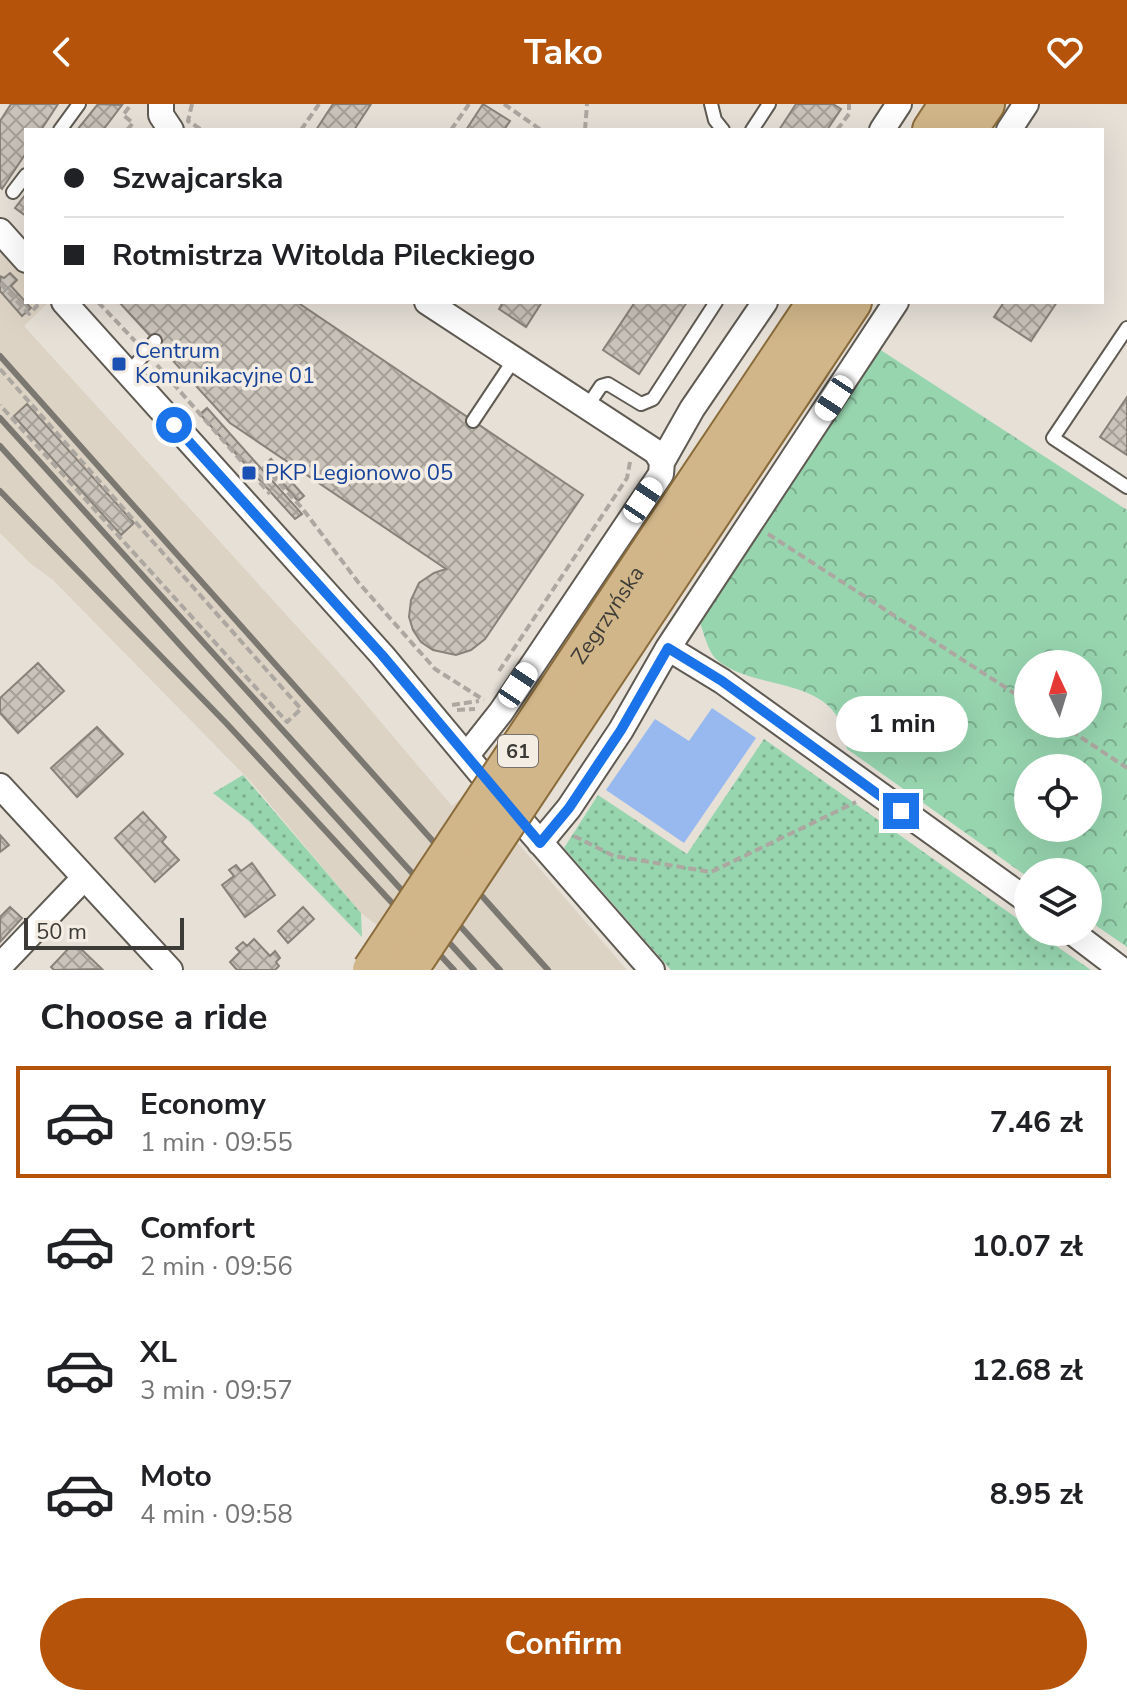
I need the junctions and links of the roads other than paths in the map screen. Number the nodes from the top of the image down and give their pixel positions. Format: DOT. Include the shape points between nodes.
graph roads {
  1 [pos="79,104"];
  2 [pos="711,104"];
  3 [pos="769,104"];
  4 [pos="899,104"];
  5 [pos="949,104"];
  6 [pos="985,104"];
  7 [pos="1026,104"];
  8 [pos="61,128"];
  9 [pos="721,128"];
  10 [pos="753,128"];
  11 [pos="883,128"];
  12 [pos="933,128"];
  13 [pos="968,128"];
  14 [pos="1010,128"];
  15 [pos="24,178"];
  16 [pos="13,192"];
  17 [pos="0,231"];
  18 [pos="24,258"];
  19 [pos="66,304"];
  20 [pos="430,304"];
  21 [pos="715,304"];
  22 [pos="764,304"];
  23 [pos="816,304"];
  24 [pos="851,304"];
  25 [pos="895,304"];
  26 [pos="1127,328"];
  27 [pos="155,341"];
  28 [pos="513,361"];
  29 [pos="128,374"];
  30 [pos="587,407"];
  31 [pos="473,421"];
  32 [pos="662,462"];
  33 [pos="1127,487"];
  34 [pos="676,540"];
  35 [pos="668,648"];
  36 [pos="467,755"];
  37 [pos="0,786"];
  38 [pos="540,843"];
  39 [pos="84,878"];
  40 [pos="1014,891"];
  41 [pos="1090,946"];
  42 [pos="1,968"];
  43 [pos="170,970"];
  44 [pos="372,970"];
  45 [pos="408,970"];
  46 [pos="652,970"];
  47 [pos="1122,970"];
  1 -- 8 [label="lane"];
  2 -- 9 [label="lane"];
  3 -- 10 [label="lane"];
  4 -- 11 [label="street"];
  5 -- 12 [label="main road"];
  6 -- 13 [label="main road"];
  7 -- 14 [label="street"];
  15 -- 16 [label="lane"];
  17 -- 18 [label="street"];
  19 -- 29 [label="street"];
  20 -- 28 [label="street"];
  21 -- 30 [label="lane" via="653,399 641,404 608,384"];
  22 -- 32 [label="street"];
  23 -- 34 [label="main road, Zegrzyńska / 61"];
  24 -- 34 [label="main road, Zegrzyńska / 61"];
  25 -- 35 [label="street"];
  26 -- 33 [label="lane" via="1053,438"];
  27 -- 29 [label="lane"];
  28 -- 30 [label="street"];
  28 -- 31 [label="lane"];
  29 -- 36 [label="street"];
  30 -- 32 [label="street" via="656,452"];
  32 -- 36 [label="street" via="661,474"];
  34 -- 44 [label="main road, Zegrzyńska / 61, bridge"];
  34 -- 45 [label="main road, Zegrzyńska / 61, bridge"];
  35 -- 38 [label="street" via="621,730"];
  35 -- 40 [label="street" via="722,681"];
  36 -- 38 [label="street"];
  37 -- 39 [label="street"];
  38 -- 46 [label="street"];
  39 -- 42 [label="street"];
  39 -- 43 [label="street"];
  41 -- 47 [label="street"];
}
